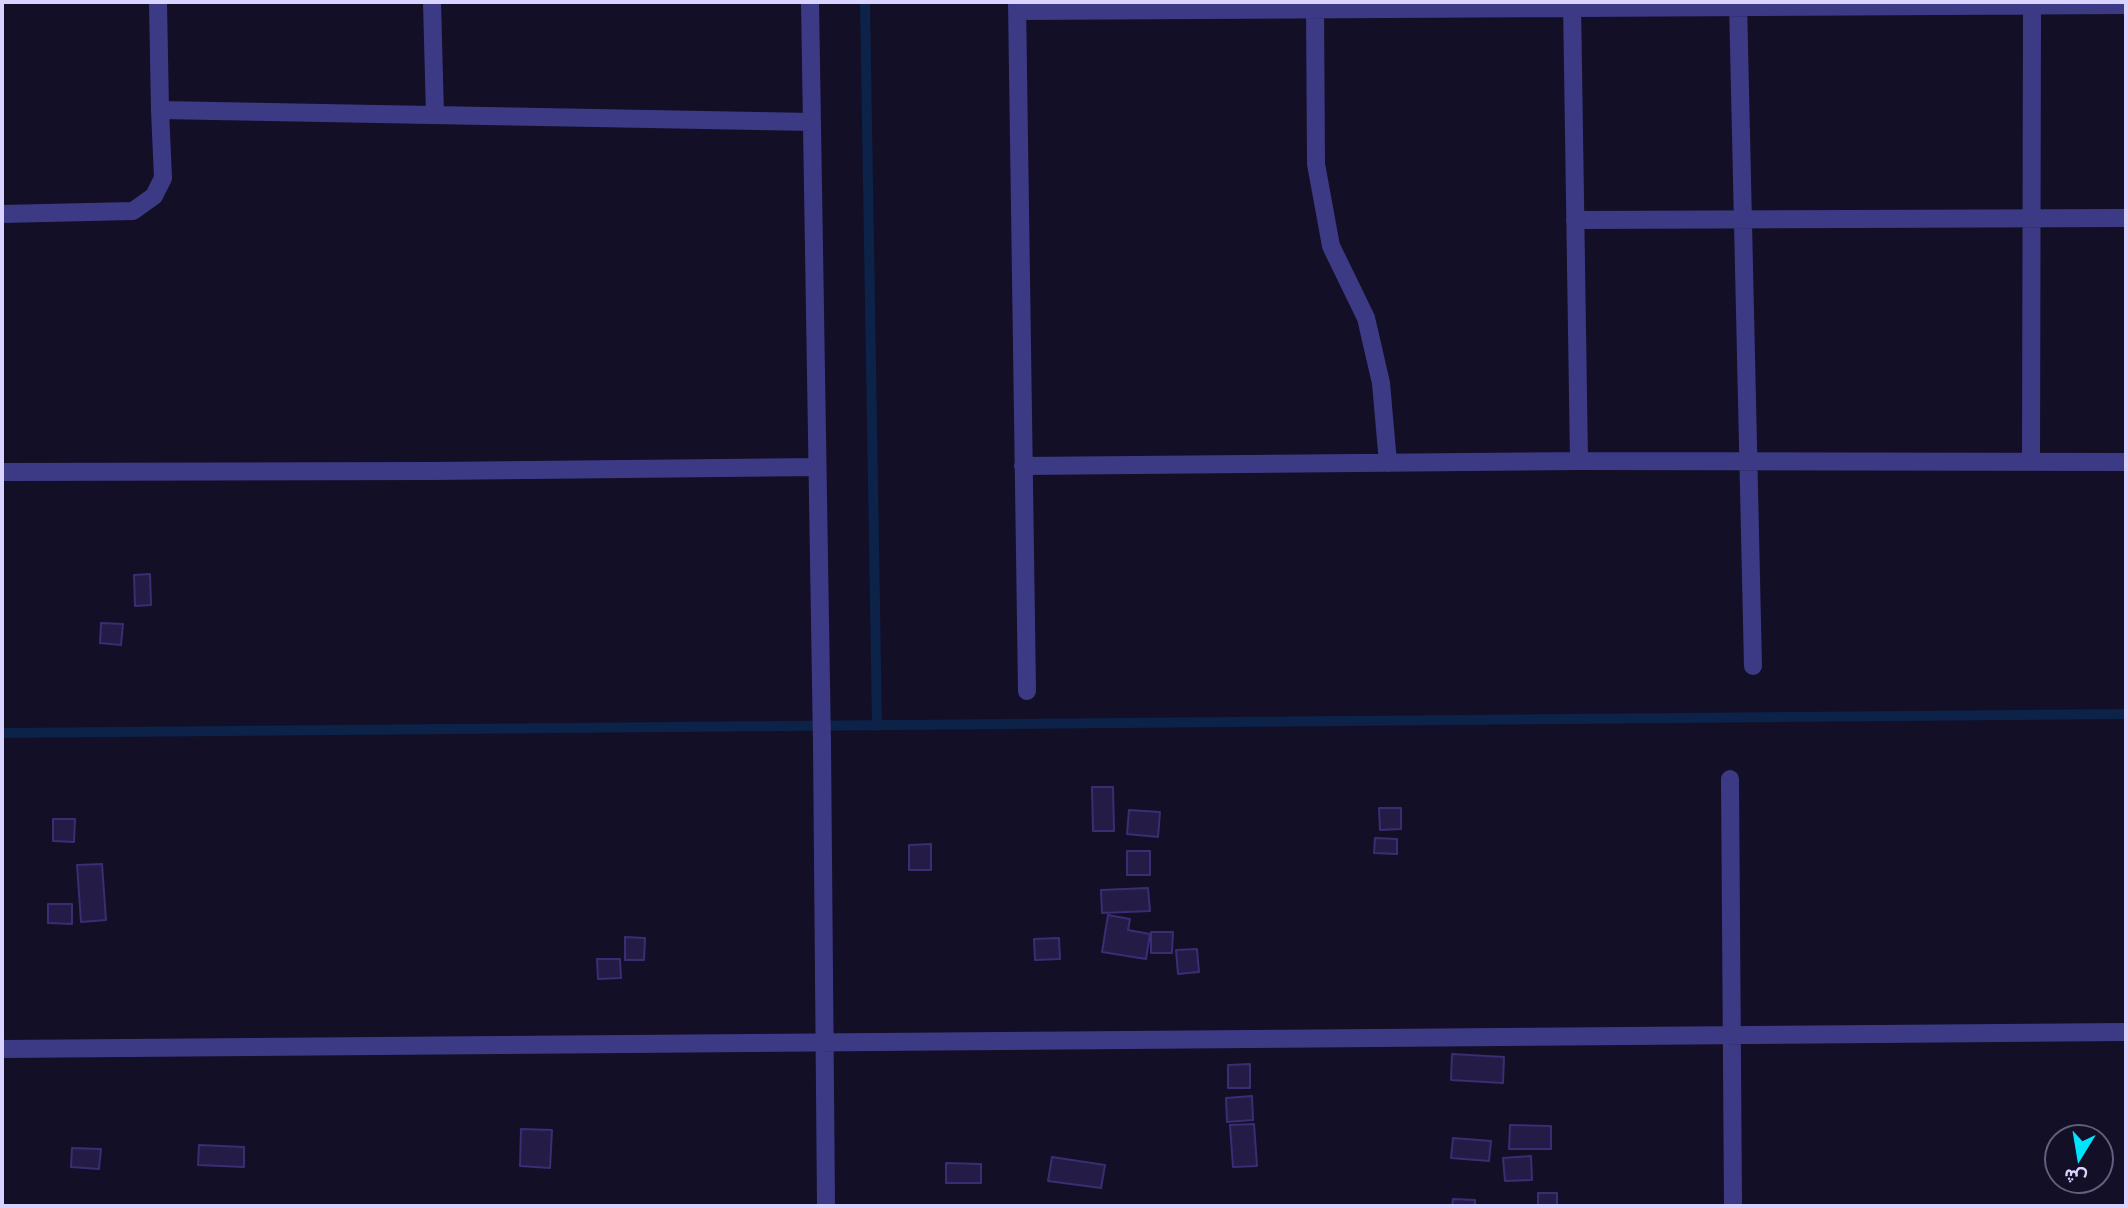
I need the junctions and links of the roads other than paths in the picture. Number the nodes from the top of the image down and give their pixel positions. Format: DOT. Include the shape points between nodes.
graph roads {
  1 [pos="158,2"];
  2 [pos="432,2"];
  3 [pos="810,2"];
  4 [pos="1738,4"];
  5 [pos="1893,4"];
  6 [pos="1572,5"];
  7 [pos="2032,5"];
  8 [pos="2126,5"];
  9 [pos="1017,6"];
  10 [pos="1315,6"];
  11 [pos="160,110"];
  12 [pos="435,115"];
  13 [pos="812,122"];
  14 [pos="2,214"];
  15 [pos="2031,218"];
  16 [pos="2126,218"];
  17 [pos="1743,219"];
  18 [pos="1575,220"];
  19 [pos="1579,461"];
  20 [pos="1748,461"];
  21 [pos="2031,461"];
  22 [pos="2126,461"];
  23 [pos="1388,463"];
  24 [pos="1023,466"];
  25 [pos="817,467"];
  26 [pos="2,472"];
  27 [pos="1753,666"];
  28 [pos="1027,691"];
  29 [pos="1730,779"];
  30 [pos="2126,1032"];
  31 [pos="1732,1035"];
  32 [pos="824,1042"];
  33 [pos="2,1049"];
  34 [pos="826,1206"];
  35 [pos="1733,1206"];
  1 -- 11 [label="street"];
  2 -- 12 [label="street"];
  3 -- 13 [label="street"];
  4 -- 5 [label="street"];
  4 -- 6 [label="street"];
  4 -- 17 [label="street"];
  5 -- 7 [label="street"];
  6 -- 10 [label="street"];
  6 -- 18 [label="street"];
  7 -- 8 [label="street"];
  7 -- 15 [label="street"];
  9 -- 10 [label="street"];
  9 -- 24 [label="street"];
  10 -- 23 [label="street" via="1316,164 1331,246 1366,318 1381,383"];
  11 -- 12 [label="street"];
  11 -- 14 [label="street" via="163,178 154,196 133,211"];
  12 -- 13 [label="street"];
  13 -- 25 [label="street"];
  15 -- 16 [label="street"];
  15 -- 17 [label="street"];
  15 -- 21 [label="street"];
  17 -- 18 [label="street"];
  17 -- 20 [label="street"];
  18 -- 19 [label="street"];
  19 -- 20 [label="street"];
  19 -- 23 [label="street"];
  20 -- 21 [label="street"];
  20 -- 27 [label="street"];
  21 -- 22 [label="street"];
  23 -- 24 [label="street"];
  24 -- 28 [label="street"];
  25 -- 26 [label="street"];
  25 -- 32 [label="street"];
  29 -- 31 [label="street"];
  30 -- 31 [label="street"];
  31 -- 32 [label="street"];
  31 -- 35 [label="street"];
  32 -- 33 [label="street"];
  32 -- 34 [label="street"];
}
